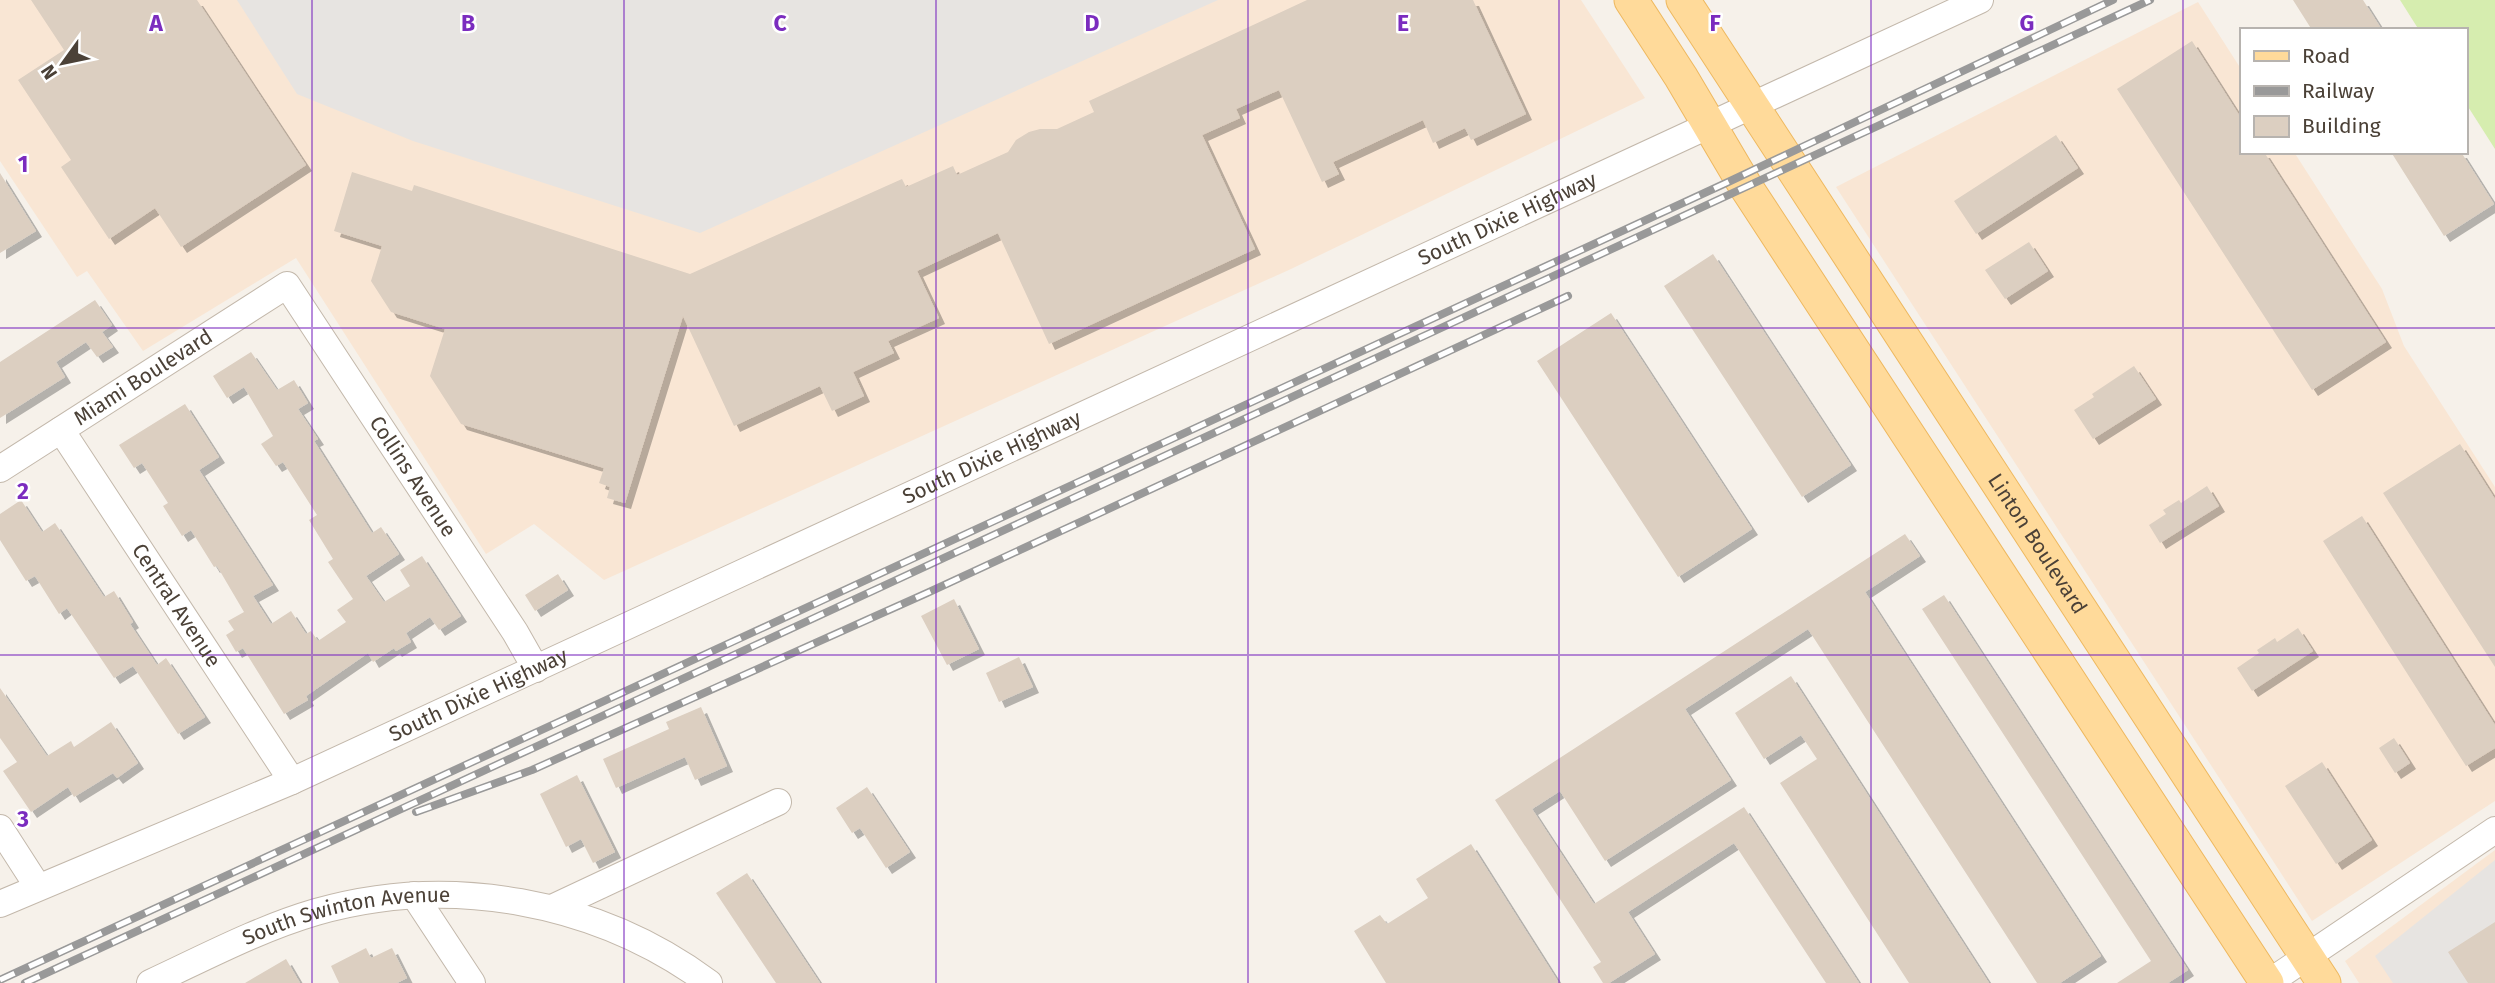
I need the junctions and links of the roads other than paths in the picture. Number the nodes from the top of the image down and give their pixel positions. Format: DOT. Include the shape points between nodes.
graph roads {
  1 [pos="1631,0"];
  2 [pos="1683,0"];
  3 [pos="1980,0"];
  4 [pos="1750,105"];
  5 [pos="1709,124"];
  6 [pos="287,285"];
  7 [pos="61,430"];
  8 [pos="0,469"];
  9 [pos="1944,486"];
  10 [pos="2027,528"];
  11 [pos="1978,538"];
  12 [pos="2060,579"];
  13 [pos="536,669"];
  14 [pos="292,781"];
  15 [pos="778,803"];
  16 [pos="0,828"];
  17 [pos="2495,830"];
  18 [pos="38,887"];
  19 [pos="414,895"];
  20 [pos="0,904"];
  21 [pos="552,908"];
  22 [pos="2316,970"];
  23 [pos="190,975"];
  24 [pos="150,983"];
  25 [pos="472,983"];
  26 [pos="709,983"];
  27 [pos="2268,983"];
  1 -- 5 [label="main road"];
  2 -- 4 [label="main road, Linton Boulevard"];
  3 -- 4 [label="street, South Dixie Highway"];
  4 -- 5 [label="street, South Dixie Highway"];
  4 -- 10 [label="main road, Linton Boulevard"];
  5 -- 9 [label="main road"];
  5 -- 13 [label="street, South Dixie Highway"];
  6 -- 7 [label="street, Miami Boulevard"];
  6 -- 13 [label="street, Collins Avenue"];
  7 -- 8 [label="street, Miami Boulevard"];
  7 -- 14 [label="street, Central Avenue"];
  9 -- 10 [label="main road" via="1999,521"];
  9 -- 11 [label="main road"];
  10 -- 12 [label="main road, Linton Boulevard"];
  11 -- 12 [label="main road"];
  11 -- 27 [label="main road"];
  12 -- 22 [label="main road, Linton Boulevard"];
  13 -- 14 [label="street, South Dixie Highway"];
  14 -- 18 [label="street, South Dixie Highway"];
  15 -- 21 [label="street"];
  16 -- 18 [label="street"];
  17 -- 22 [label="street"];
  18 -- 20 [label="street, South Dixie Highway"];
  19 -- 21 [label="street, South Swinton Avenue" via="499,898"];
  19 -- 23 [label="street, South Swinton Avenue" via="346,904 265,930"];
  19 -- 25 [label="street"];
  21 -- 26 [label="street, South Swinton Avenue" via="645,943"];
  22 -- 27 [label="street"];
  23 -- 24 [label="street, South Swinton Avenue"];
}
